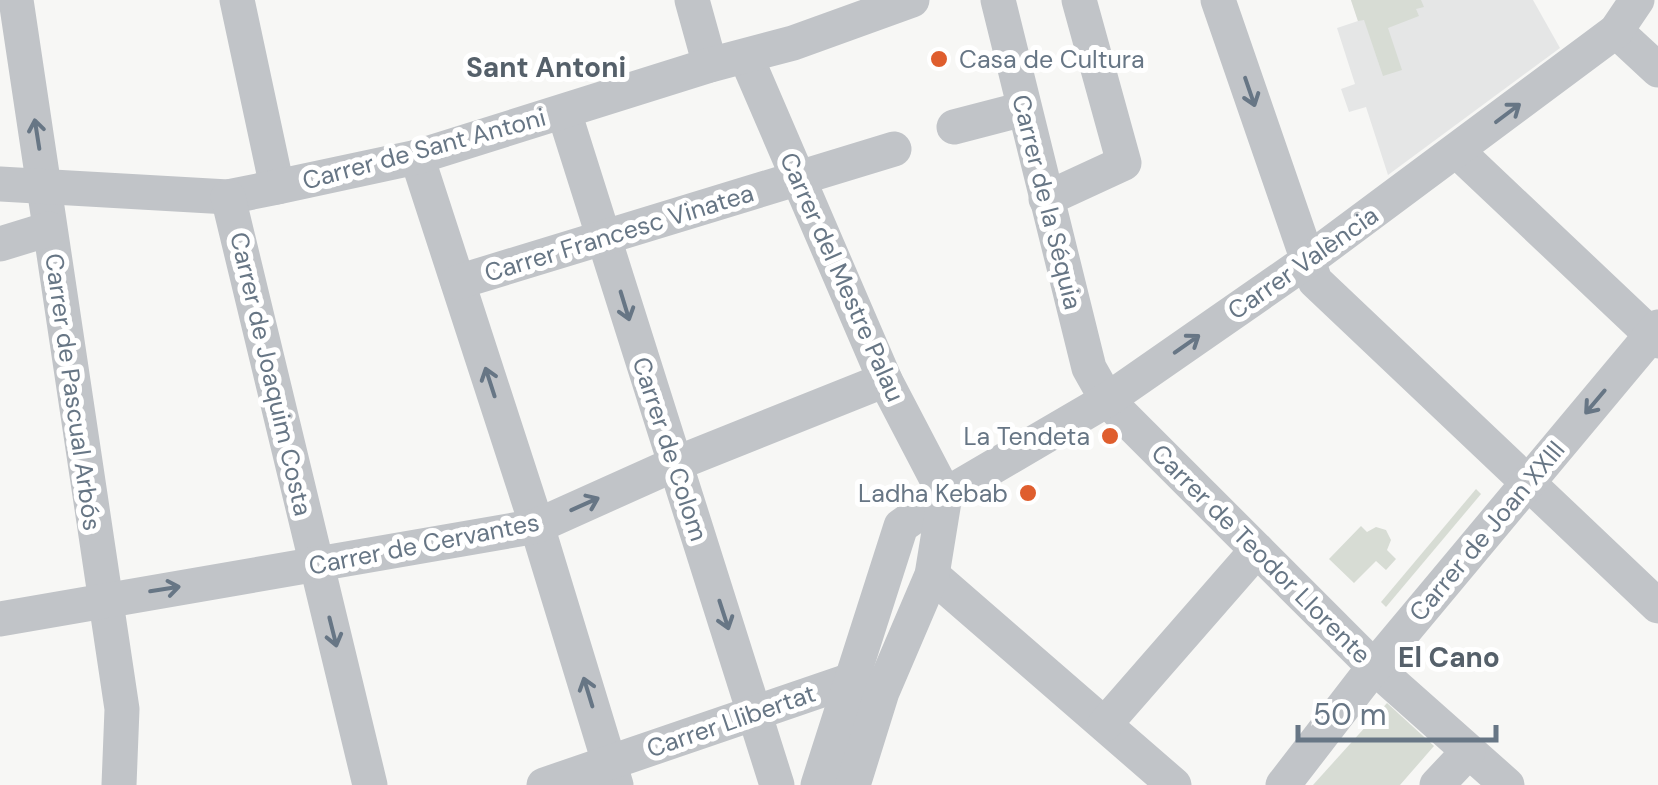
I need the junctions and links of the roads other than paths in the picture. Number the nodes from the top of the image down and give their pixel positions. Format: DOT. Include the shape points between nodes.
graph roads {
  1 [pos="16,0"];
  2 [pos="238,0"];
  3 [pos="692,0"];
  4 [pos="998,0"];
  5 [pos="1079,0"];
  6 [pos="1218,0"];
  7 [pos="1636,0"];
  8 [pos="894,3"];
  9 [pos="1616,30"];
  10 [pos="746,57"];
  11 [pos="710,65"];
  12 [pos="1658,70"];
  13 [pos="1022,109"];
  14 [pos="564,112"];
  15 [pos="954,127"];
  16 [pos="894,149"];
  17 [pos="1456,152"];
  18 [pos="417,157"];
  19 [pos="798,178"];
  20 [pos="0,184"];
  21 [pos="45,186"];
  22 [pos="277,187"];
  23 [pos="228,197"];
  24 [pos="1046,199"];
  25 [pos="49,229"];
  26 [pos="604,237"];
  27 [pos="0,244"];
  28 [pos="1307,262"];
  29 [pos="458,282"];
  30 [pos="1656,334"];
  31 [pos="885,380"];
  32 [pos="1107,400"];
  33 [pos="674,464"];
  34 [pos="1526,482"];
  35 [pos="945,495"];
  36 [pos="537,526"];
  37 [pos="1257,550"];
  38 [pos="317,566"];
  39 [pos="932,575"];
  40 [pos="104,599"];
  41 [pos="1658,606"];
  42 [pos="0,619"];
  43 [pos="1374,667"];
  44 [pos="850,680"];
  45 [pos="755,713"];
  46 [pos="1106,724"];
  47 [pos="1468,752"];
  48 [pos="613,774"];
  49 [pos="118,785"];
  50 [pos="370,785"];
  51 [pos="544,785"];
  52 [pos="777,785"];
  53 [pos="818,785"];
  54 [pos="853,785"];
  55 [pos="1174,785"];
  56 [pos="1283,785"];
  57 [pos="1438,785"];
  58 [pos="1507,785"];
  21 -- 1 [label="street, Carrer de Pascual Arbós, one-way"];
  2 -- 22 [label="street"];
  3 -- 11 [label="street"];
  4 -- 13 [label="street, Carrer de la Séquia"];
  5 -- 24 [label="street" via="1124,163"];
  6 -- 28 [label="street, one-way"];
  7 -- 9 [label="street, Carrer València"];
  8 -- 10 [label="street, Carrer de Sant Antoni"];
  9 -- 12 [label="street"];
  17 -- 9 [label="street, Carrer València, one-way"];
  10 -- 11 [label="street, Carrer de Sant Antoni"];
  10 -- 19 [label="street, Carrer del Mestre Palau"];
  11 -- 14 [label="street, Carrer de Sant Antoni"];
  13 -- 15 [label="street"];
  13 -- 24 [label="street, Carrer de la Séquia"];
  14 -- 18 [label="street, Carrer de Sant Antoni"];
  14 -- 26 [label="street, Carrer de Colom"];
  16 -- 19 [label="street, Carrer Francesc Vinatea"];
  17 -- 28 [label="street, Carrer València"];
  17 -- 30 [label="street"];
  18 -- 22 [label="street, Carrer de Sant Antoni"];
  18 -- 29 [label="street"];
  19 -- 26 [label="street, Carrer Francesc Vinatea"];
  19 -- 31 [label="street, Carrer del Mestre Palau"];
  20 -- 21 [label="street, Carrer de Sant Antoni"];
  21 -- 23 [label="street, Carrer de Sant Antoni"];
  21 -- 25 [label="street, Carrer de Pascual Arbós"];
  22 -- 23 [label="street, Carrer de Sant Antoni"];
  23 -- 38 [label="street, Carrer de Joaquim Costa"];
  24 -- 32 [label="street, Carrer de la Séquia" via="1089,368"];
  25 -- 27 [label="street"];
  25 -- 40 [label="street, Carrer de Pascual Arbós"];
  26 -- 29 [label="street, Carrer Francesc Vinatea"];
  26 -- 33 [label="street, Carrer de Colom, one-way"];
  32 -- 28 [label="street, Carrer València, one-way"];
  28 -- 34 [label="street" via="1315,281"];
  36 -- 29 [label="street, one-way"];
  30 -- 34 [label="street, Carrer de Joan XXIII, one-way"];
  31 -- 33 [label="street, Carrer de Cervantes"];
  31 -- 35 [label="street, Carrer del Mestre Palau"];
  32 -- 35 [label="street, Carrer València"];
  32 -- 37 [label="street, Carrer de Teodor Llorente"];
  36 -- 33 [label="street, Carrer de Cervantes, one-way"];
  33 -- 45 [label="street, Carrer de Colom, one-way"];
  34 -- 41 [label="street"];
  34 -- 43 [label="street, Carrer de Joan XXIII"];
  35 -- 39 [label="street"];
  35 -- 44 [label="street, Carrer València" via="901,526"];
  36 -- 38 [label="street, Carrer de Cervantes"];
  48 -- 36 [label="street, one-way"];
  37 -- 43 [label="street, Carrer de Teodor Llorente"];
  37 -- 46 [label="street"];
  40 -- 38 [label="street, Carrer de Cervantes, one-way"];
  38 -- 50 [label="street, Carrer de Joaquim Costa, one-way"];
  39 -- 46 [label="street"];
  39 -- 54 [label="street" via="882,692"];
  40 -- 42 [label="street, Carrer de Cervantes"];
  40 -- 49 [label="street, Carrer de Pascual Arbós" via="122,709"];
  43 -- 47 [label="street, Carrer de Teodor Llorente"];
  43 -- 56 [label="street, Carrer de Joan XXIII"];
  44 -- 45 [label="street, Carrer Llibertat"];
  44 -- 53 [label="street, Carrer València"];
  45 -- 48 [label="street, Carrer Llibertat"];
  45 -- 52 [label="street, Carrer de Colom"];
  46 -- 55 [label="street"];
  47 -- 57 [label="street"];
  47 -- 58 [label="street, Carrer de Teodor Llorente"];
  48 -- 51 [label="street, Carrer Llibertat"];
}
